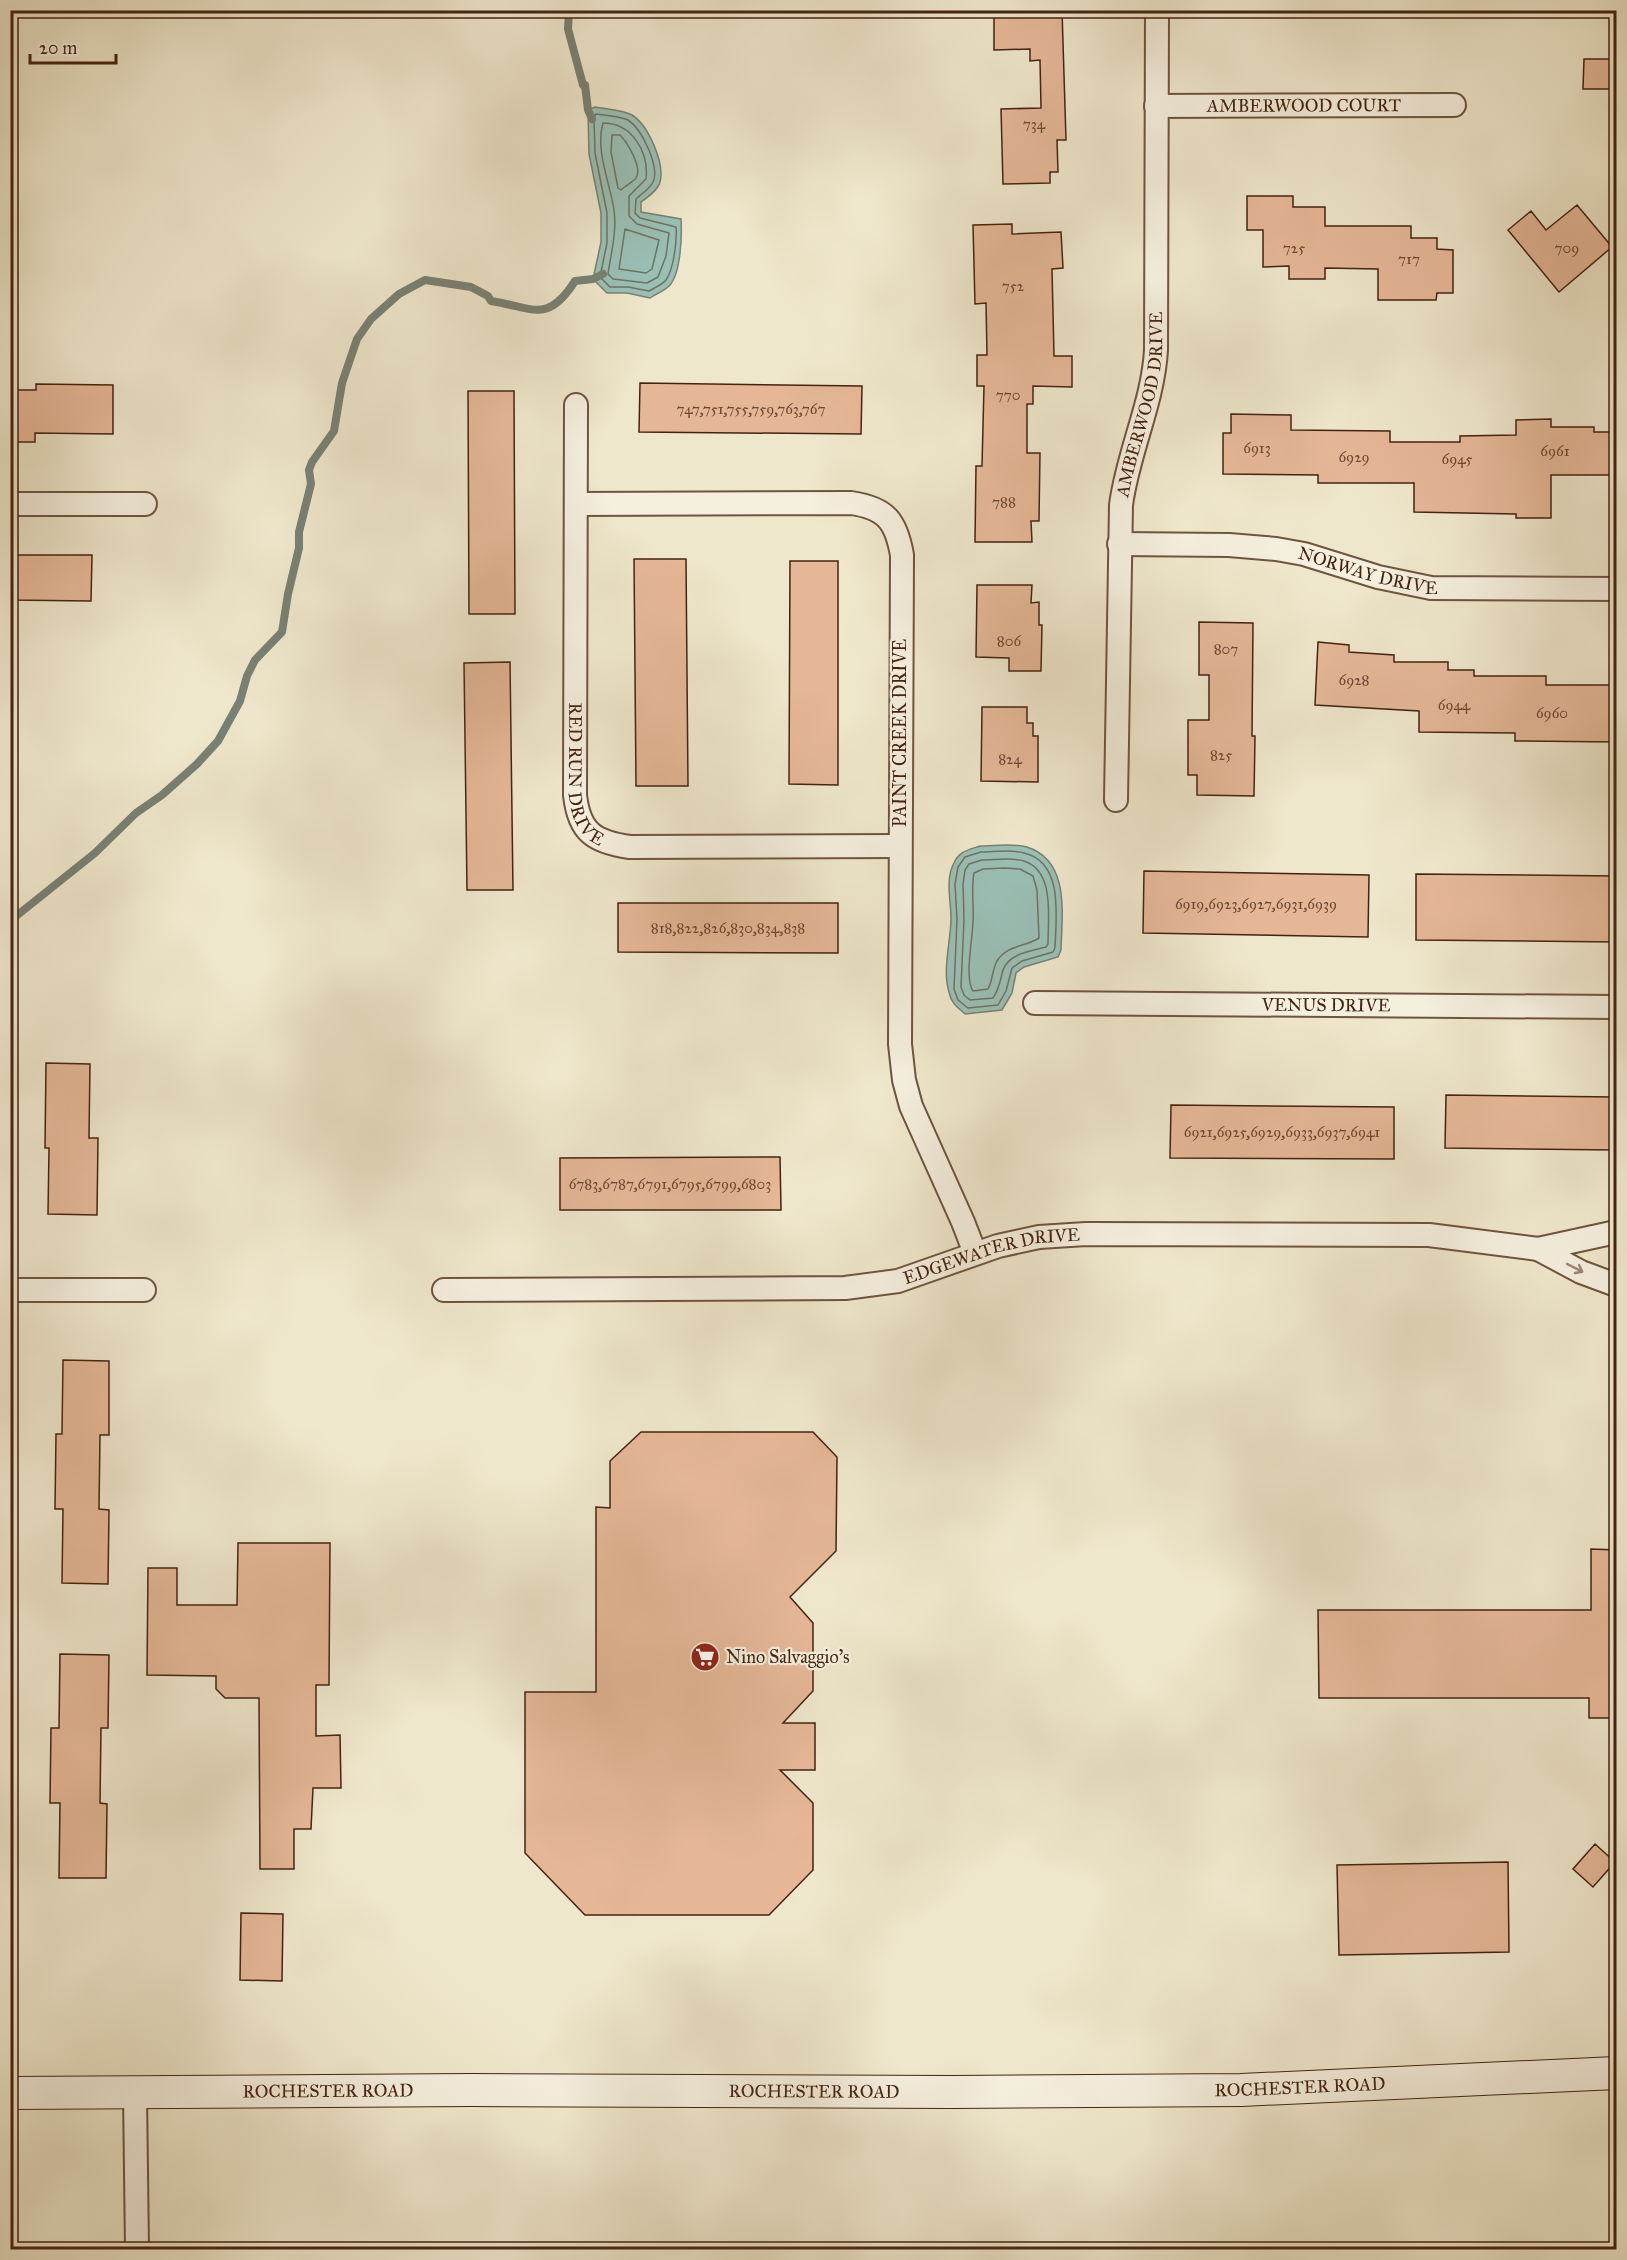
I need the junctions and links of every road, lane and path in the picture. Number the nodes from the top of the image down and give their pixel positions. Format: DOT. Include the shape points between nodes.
graph roads {
  1 [pos="1157,10"];
  2 [pos="1454,105"];
  3 [pos="1156,106"];
  4 [pos="576,405"];
  5 [pos="10,504"];
  6 [pos="145,504"];
  7 [pos="576,504"];
  8 [pos="1119,544"];
  9 [pos="1617,589"];
  10 [pos="1116,800"];
  11 [pos="900,846"];
  12 [pos="1035,1003"];
  13 [pos="1617,1007"];
  14 [pos="1617,1232"];
  15 [pos="1538,1249"];
  16 [pos="975,1253"];
  17 [pos="1617,1285"];
  18 [pos="10,1290"];
  19 [pos="144,1290"];
  20 [pos="444,1290"];
  21 [pos="1617,2073"];
  22 [pos="10,2093"];
  23 [pos="135,2093"];
  24 [pos="137,2250"];
  1 -- 3 [label="street, AMBERWOOD DRIVE"];
  2 -- 3 [label="street, AMBERWOOD COURT"];
  3 -- 8 [label="street, AMBERWOOD DRIVE" via="1155,366 1123,487"];
  4 -- 7 [label="street, RED RUN DRIVE"];
  5 -- 6 [label="street"];
  7 -- 11 [label="street, RED RUN DRIVE" via="575,795 580,820 588,832 597,839 630,847"];
  7 -- 11 [label="street, PAINT CREEK DRIVE" via="851,503 870,506 889,518 902,555"];
  8 -- 9 [label="street, NORWAY DRIVE" via="1276,549 1431,588"];
  8 -- 10 [label="street, AMBERWOOD DRIVE"];
  11 -- 16 [label="street, PAINT CREEK DRIVE" via="900,1044 904,1080 911,1106"];
  12 -- 13 [label="street, VENUS DRIVE"];
  14 -- 15 [label="street, EDGEWATER DRIVE"];
  15 -- 16 [label="street, EDGEWATER DRIVE" via="1429,1235 1086,1234 1039,1237"];
  15 -- 17 [label="street, EDGEWATER DRIVE, one-way" via="1581,1272"];
  16 -- 20 [label="street, EDGEWATER DRIVE" via="898,1281 845,1288"];
  18 -- 19 [label="street"];
  21 -- 23 [label="main road, ROCHESTER ROAD" via="1240,2090"];
  22 -- 23 [label="main road, ROCHESTER ROAD"];
  23 -- 24 [label="street"];
}
